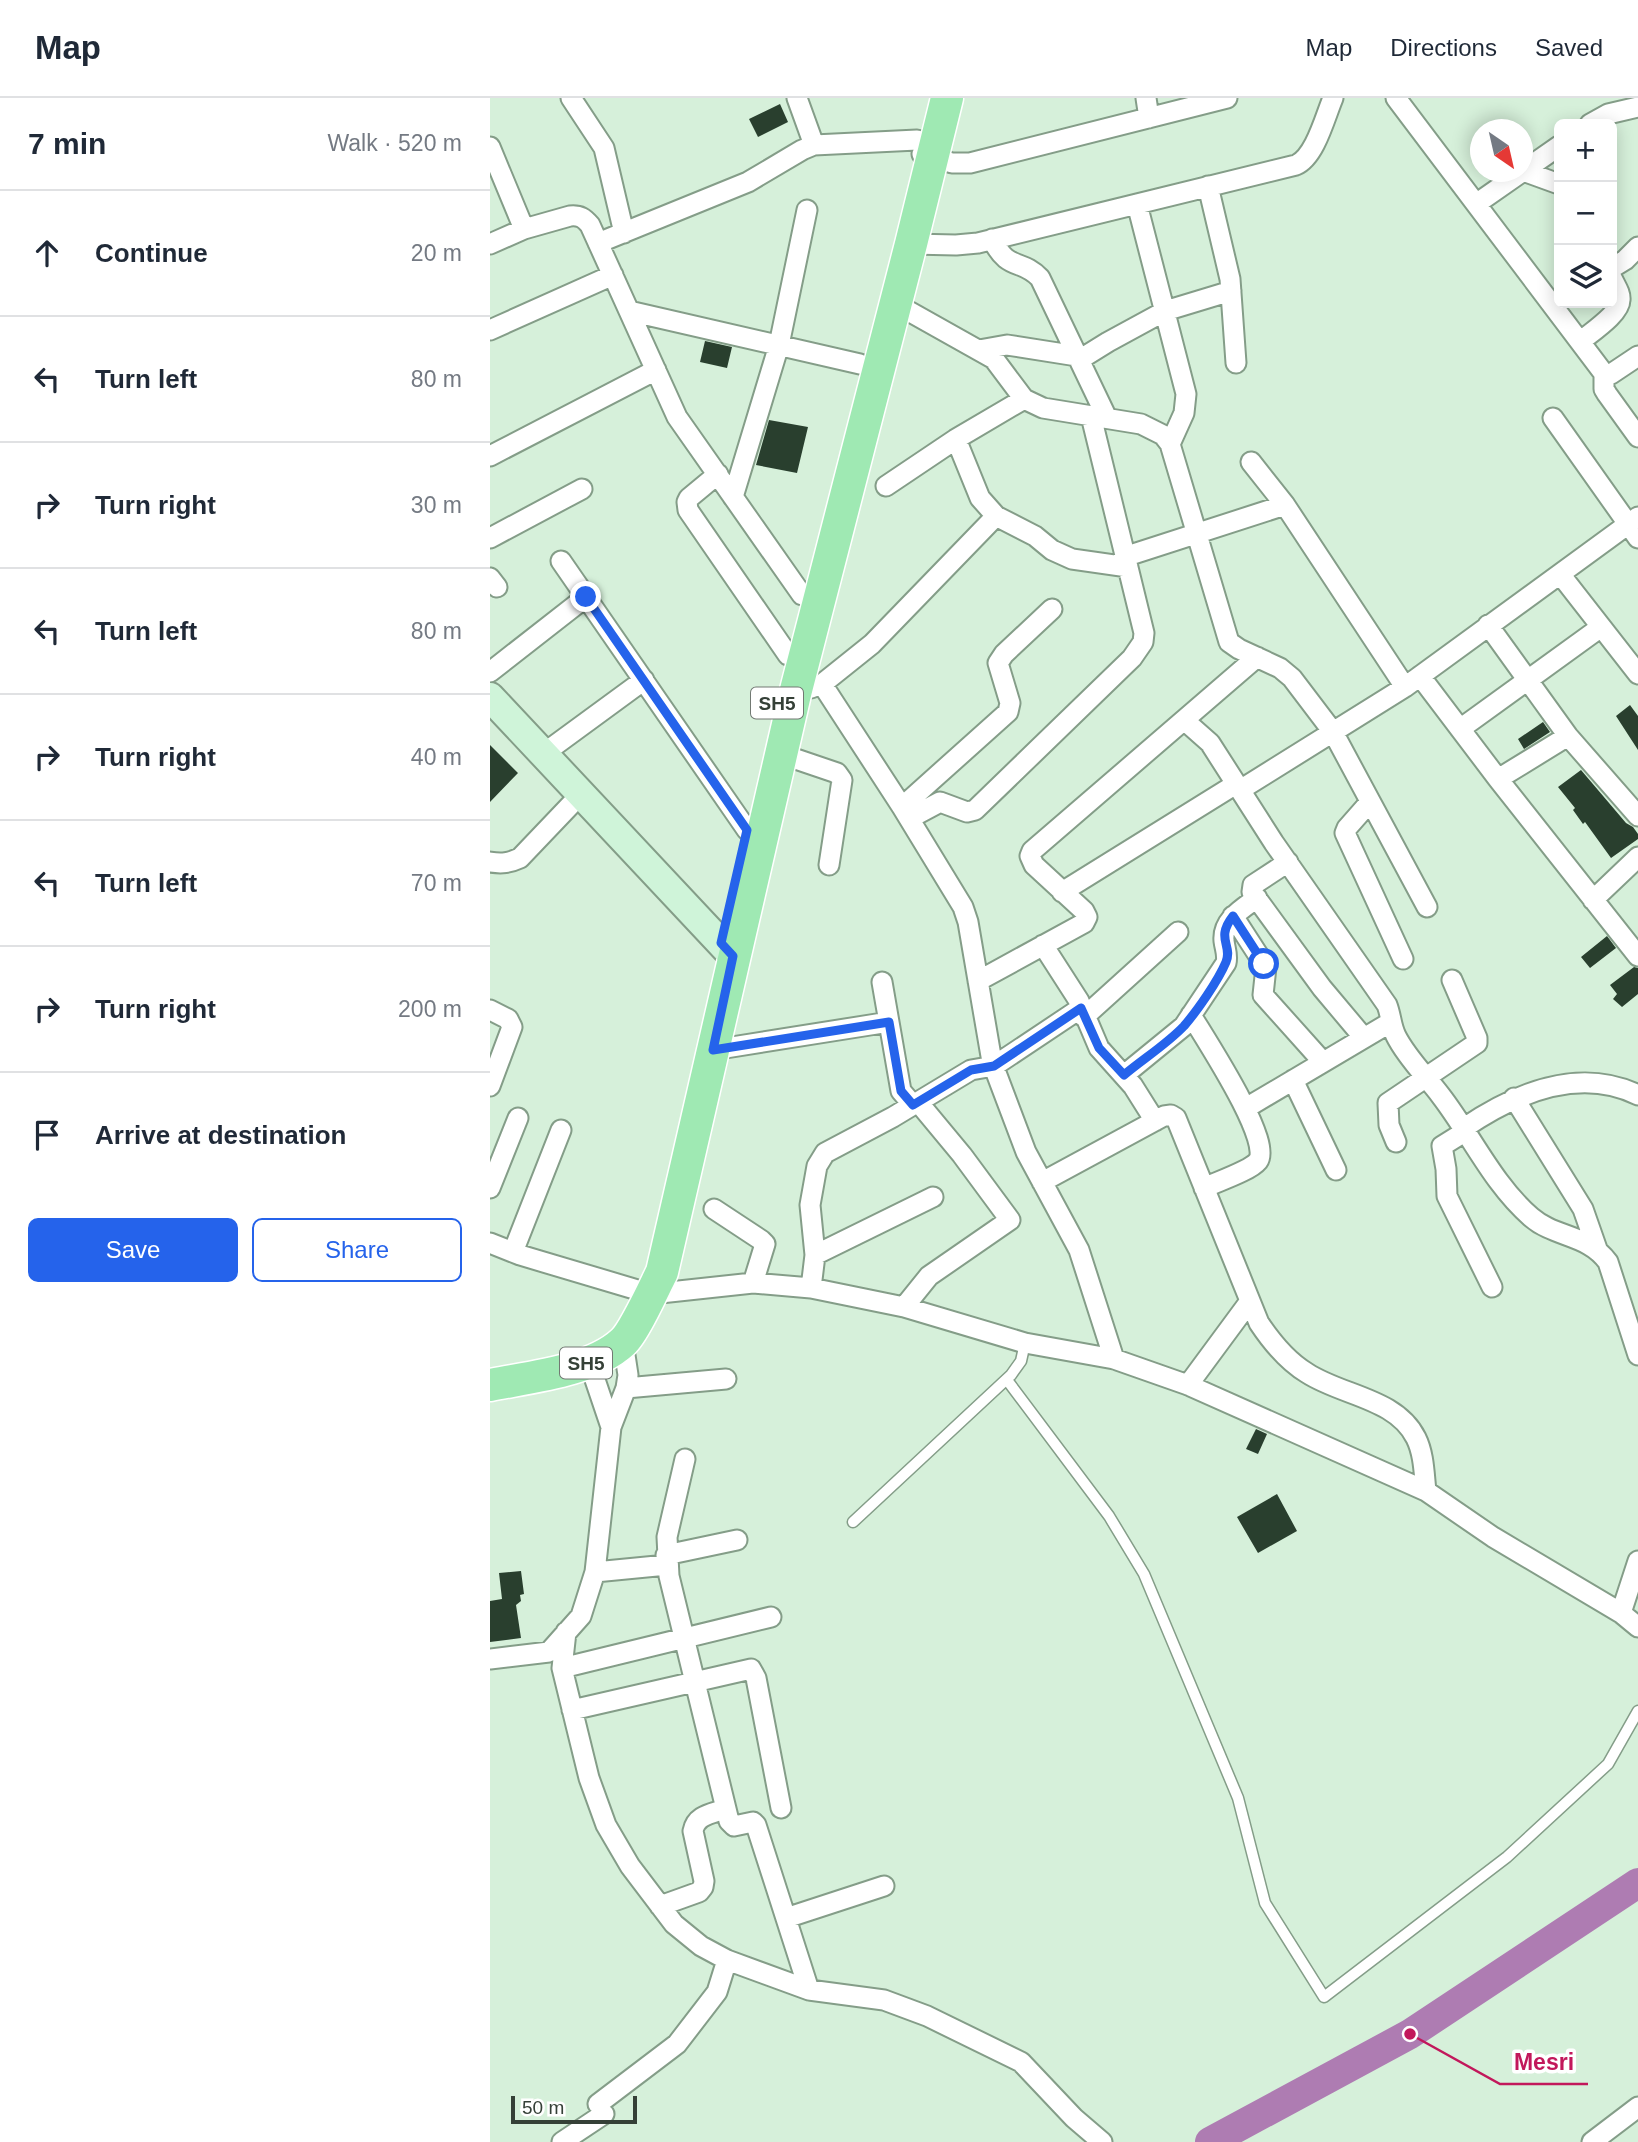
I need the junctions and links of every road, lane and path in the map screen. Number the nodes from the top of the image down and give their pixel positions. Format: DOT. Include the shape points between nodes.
graph roads {
  1 [pos="571,98"];
  2 [pos="797,98"];
  3 [pos="928,98"];
  4 [pos="947,98"];
  5 [pos="1227,98"];
  6 [pos="1333,98"];
  7 [pos="1396,98"];
  8 [pos="1148,108"];
  9 [pos="1637,109"];
  10 [pos="1599,119"];
  11 [pos="814,145"];
  12 [pos="921,149"];
  13 [pos="1554,150"];
  14 [pos="491,155"];
  15 [pos="1533,165"];
  16 [pos="1533,174"];
  17 [pos="1508,182"];
  18 [pos="1554,182"];
  19 [pos="1208,186"];
  20 [pos="1136,204"];
  21 [pos="1476,204"];
  22 [pos="807,210"];
  23 [pos="524,229"];
  24 [pos="624,233"];
  25 [pos="992,239"];
  26 [pos="598,243"];
  27 [pos="490,244"];
  28 [pos="911,244"];
  29 [pos="1638,247"];
  30 [pos="1617,265"];
  31 [pos="613,275"];
  32 [pos="1231,291"];
  33 [pos="1617,291"];
  34 [pos="895,303"];
  35 [pos="629,311"];
  36 [pos="1165,311"];
  37 [pos="490,330"];
  38 [pos="1580,342"];
  39 [pos="779,345"];
  40 [pos="979,350"];
  41 [pos="1638,356"];
  42 [pos="1078,358"];
  43 [pos="1236,363"];
  44 [pos="860,364"];
  45 [pos="656,370"];
  46 [pos="1604,374"];
  47 [pos="1024,399"];
  48 [pos="1099,417"];
  49 [pos="1553,418"];
  50 [pos="1638,437"];
  51 [pos="956,439"];
  52 [pos="1170,444"];
  53 [pos="490,456"];
  54 [pos="1251,462"];
  55 [pos="718,474"];
  56 [pos="886,486"];
  57 [pos="582,489"];
  58 [pos="733,497"];
  59 [pos="1286,505"];
  60 [pos="996,516"];
  61 [pos="1634,526"];
  62 [pos="1196,535"];
  63 [pos="490,538"];
  64 [pos="561,561"];
  65 [pos="1126,562"];
  66 [pos="1560,574"];
  67 [pos="802,595"];
  68 [pos="586,597"];
  69 [pos="1052,609"];
  70 [pos="1488,625"];
  71 [pos="1601,626"];
  72 [pos="788,655"];
  73 [pos="1257,657"];
  74 [pos="490,672"];
  75 [pos="1638,674"];
  76 [pos="644,680"];
  77 [pos="1525,680"];
  78 [pos="1413,682"];
  79 [pos="808,689"];
  80 [pos="490,697"];
  81 [pos="1184,720"];
  82 [pos="1460,729"];
  83 [pos="1568,736"];
  84 [pos="1337,742"];
  85 [pos="543,754"];
  86 [pos="781,754"];
  87 [pos="1498,779"];
  88 [pos="1238,787"];
  89 [pos="581,794"];
  90 [pos="1369,803"];
  91 [pos="906,812"];
  92 [pos="1638,816"];
  93 [pos="747,830"];
  94 [pos="1638,857"];
  95 [pos="490,862"];
  96 [pos="1288,862"];
  97 [pos="829,865"];
  98 [pos="1062,892"];
  99 [pos="1257,898"];
  100 [pos="1593,900"];
  101 [pos="1427,907"];
  102 [pos="1233,916"];
  103 [pos="1178,932"];
  104 [pos="1043,945"];
  105 [pos="727,949"];
  106 [pos="1638,956"];
  107 [pos="1403,959"];
  108 [pos="1452,980"];
  109 [pos="978,981"];
  110 [pos="882,982"];
  111 [pos="490,1010"];
  112 [pos="1083,1013"];
  113 [pos="1191,1015"];
  114 [pos="889,1022"];
  115 [pos="1391,1022"];
  116 [pos="1364,1038"];
  117 [pos="713,1050"];
  118 [pos="992,1060"];
  119 [pos="1322,1062"];
  120 [pos="1124,1075"];
  121 [pos="1427,1078"];
  122 [pos="1293,1080"];
  123 [pos="490,1086"];
  124 [pos="1638,1095"];
  125 [pos="1514,1098"];
  126 [pos="916,1104"];
  127 [pos="1246,1108"];
  128 [pos="518,1118"];
  129 [pos="1155,1121"];
  130 [pos="561,1130"];
  131 [pos="1465,1130"];
  132 [pos="1396,1142"];
  133 [pos="1336,1170"];
  134 [pos="1042,1182"];
  135 [pos="490,1188"];
  136 [pos="1204,1188"];
  137 [pos="933,1197"];
  138 [pos="714,1209"];
  139 [pos="490,1243"];
  140 [pos="1597,1249"];
  141 [pos="513,1252"];
  142 [pos="815,1255"];
  143 [pos="753,1283"];
  144 [pos="1492,1287"];
  145 [pos="811,1288"];
  146 [pos="645,1299"];
  147 [pos="1250,1301"];
  148 [pos="904,1307"];
  149 [pos="1633,1323"];
  150 [pos="623,1342"];
  151 [pos="1025,1343"];
  152 [pos="1638,1355"];
  153 [pos="1114,1359"];
  154 [pos="589,1362"];
  155 [pos="726,1379"];
  156 [pos="1007,1380"];
  157 [pos="490,1385"];
  158 [pos="1188,1385"];
  159 [pos="626,1388"];
  160 [pos="611,1427"];
  161 [pos="685,1459"];
  162 [pos="1426,1491"];
  163 [pos="853,1522"];
  164 [pos="737,1540"];
  165 [pos="667,1560"];
  166 [pos="1638,1561"];
  167 [pos="595,1572"];
  168 [pos="1621,1613"];
  169 [pos="771,1617"];
  170 [pos="1638,1627"];
  171 [pos="566,1632"];
  172 [pos="685,1636"];
  173 [pos="490,1659"];
  174 [pos="562,1668"];
  175 [pos="695,1681"];
  176 [pos="572,1710"];
  177 [pos="1638,1711"];
  178 [pos="780,1808"];
  179 [pos="725,1809"];
  180 [pos="884,1886"];
  181 [pos="660,1906"];
  182 [pos="786,1918"];
  183 [pos="727,1959"];
  184 [pos="809,1990"];
  185 [pos="1637,2109"];
  186 [pos="562,2142"];
  187 [pos="1102,2142"];
  188 [pos="1592,2142"];
  1 -- 24 [label="street" via="604,148"];
  2 -- 11 [label="street"];
  3 -- 12 [label="main road, SH5"];
  4 -- 12 [label="main road, SH5"];
  5 -- 8 [label="street"];
  6 -- 19 [label="street" via="1303,162"];
  7 -- 21 [label="street"];
  8 -- 12 [label="street" via="970,163 952,163"];
  9 -- 10 [label="street"];
  11 -- 12 [label="street" via="829,142"];
  11 -- 24 [label="street" via="748,182"];
  12 -- 28 [label="main road, SH5"];
  12 -- 44 [label="main road, SH5"];
  13 -- 15 [label="street"];
  14 -- 23 [label="street"];
  16 -- 18 [label="street"];
  17 -- 21 [label="street"];
  19 -- 20 [label="street"];
  19 -- 32 [label="street"];
  20 -- 25 [label="street"];
  20 -- 36 [label="street"];
  21 -- 38 [label="street"];
  22 -- 39 [label="street"];
  23 -- 26 [label="street" via="578,215 590,225"];
  23 -- 27 [label="street"];
  24 -- 26 [label="street"];
  25 -- 28 [label="street" via="956,246"];
  25 -- 42 [label="street" via="1009,262 1040,278"];
  26 -- 31 [label="street"];
  28 -- 34 [label="main road, SH5"];
  29 -- 30 [label="street"];
  31 -- 35 [label="street"];
  31 -- 37 [label="street"];
  32 -- 36 [label="street"];
  32 -- 43 [label="street"];
  33 -- 38 [label="street" via="1620,299 1615,313"];
  34 -- 40 [label="street"];
  34 -- 79 [label="main road, SH5"];
  35 -- 39 [label="street"];
  35 -- 45 [label="street"];
  36 -- 42 [label="street"];
  36 -- 52 [label="street" via="1186,394 1184,413"];
  38 -- 46 [label="street"];
  39 -- 44 [label="street"];
  39 -- 58 [label="street"];
  40 -- 42 [label="street" via="1006,345"];
  40 -- 47 [label="street" via="1000,365"];
  41 -- 46 [label="street"];
  42 -- 48 [label="street"];
  44 -- 67 [label="main road, SH5"];
  45 -- 53 [label="street"];
  45 -- 55 [label="street" via="677,417"];
  46 -- 50 [label="street" via="1607,394"];
  47 -- 48 [label="street" via="1043,408"];
  47 -- 51 [label="street"];
  48 -- 52 [label="street" via="1153,428"];
  48 -- 65 [label="street"];
  49 -- 61 [label="street"];
  51 -- 56 [label="street"];
  51 -- 60 [label="street" via="980,498"];
  52 -- 62 [label="street"];
  54 -- 59 [label="street"];
  55 -- 58 [label="street"];
  55 -- 72 [label="street" via="689,498 688,510"];
  57 -- 63 [label="street"];
  58 -- 67 [label="street"];
  59 -- 62 [label="street"];
  59 -- 78 [label="street"];
  60 -- 65 [label="street" via="1072,559"];
  60 -- 79 [label="street" via="872,644"];
  61 -- 66 [label="street"];
  62 -- 65 [label="street"];
  62 -- 73 [label="street" via="1229,642"];
  64 -- 68 [label="street"];
  65 -- 91 [label="street" via="1144,633 1138,650 975,810 967,812 940,802"];
  66 -- 70 [label="street"];
  66 -- 71 [label="street"];
  67 -- 72 [label="main road, SH5"];
  68 -- 74 [label="street"];
  68 -- 76 [label="street"];
  69 -- 91 [label="street" via="998,663 1010,703 1007,712"];
  70 -- 77 [label="street"];
  70 -- 78 [label="street"];
  71 -- 75 [label="street"];
  71 -- 77 [label="street"];
  72 -- 93 [label="main road, SH5"];
  73 -- 81 [label="street"];
  73 -- 84 [label="street" via="1286,672"];
  76 -- 85 [label="street"];
  76 -- 93 [label="street"];
  77 -- 82 [label="street"];
  77 -- 83 [label="street"];
  78 -- 82 [label="street"];
  78 -- 84 [label="street"];
  79 -- 86 [label="main road, SH5"];
  79 -- 91 [label="street"];
  80 -- 85 [label="street"];
  81 -- 88 [label="street" via="1210,743"];
  81 -- 98 [label="street" via="1032,851 1034,866"];
  82 -- 87 [label="street"];
  83 -- 87 [label="street"];
  83 -- 92 [label="street"];
  84 -- 88 [label="street"];
  84 -- 90 [label="street"];
  85 -- 89 [label="street"];
  86 -- 97 [label="street" via="836,773 842,780"];
  86 -- 105 [label="main road, SH5"];
  87 -- 100 [label="street"];
  88 -- 96 [label="street"];
  88 -- 98 [label="street"];
  89 -- 95 [label="street" via="520,858"];
  89 -- 105 [label="street"];
  90 -- 101 [label="street"];
  90 -- 107 [label="street" via="1345,833"];
  91 -- 109 [label="street" via="963,907"];
  93 -- 105 [label="main road, SH5"];
  94 -- 100 [label="street"];
  96 -- 99 [label="street" via="1253,885"];
  96 -- 115 [label="street" via="1387,1005"];
  98 -- 104 [label="street" via="1087,917"];
  99 -- 102 [label="street"];
  99 -- 116 [label="street"];
  100 -- 106 [label="street"];
  102 -- 113 [label="street" via="1225,927 1226,963"];
  102 -- 119 [label="street" via="1266,967 1263,995"];
  103 -- 112 [label="street"];
  104 -- 109 [label="street"];
  104 -- 112 [label="street"];
  105 -- 117 [label="main road, SH5"];
  105 -- 146 [label="main road, SH5" via="643,1268"];
  108 -- 121 [label="street" via="1477,1043"];
  109 -- 118 [label="street"];
  110 -- 114 [label="street"];
  111 -- 123 [label="street" via="508,1019 512,1027"];
  112 -- 118 [label="street"];
  112 -- 120 [label="street" via="1099,1048"];
  113 -- 120 [label="street" via="1184,1026"];
  113 -- 127 [label="street"];
  114 -- 117 [label="street"];
  114 -- 126 [label="street" via="901,1091"];
  115 -- 116 [label="street"];
  115 -- 121 [label="street" via="1404,1049"];
  116 -- 119 [label="street"];
  117 -- 146 [label="main road, SH5" via="662,1272"];
  118 -- 126 [label="street"];
  118 -- 134 [label="street"];
  119 -- 122 [label="street"];
  120 -- 129 [label="street"];
  121 -- 131 [label="street"];
  121 -- 132 [label="street" via="1388,1103"];
  122 -- 127 [label="street"];
  122 -- 133 [label="street"];
  124 -- 125 [label="street" via="1592,1083 1562,1084"];
  125 -- 131 [label="street"];
  125 -- 140 [label="street" via="1583,1209"];
  126 -- 142 [label="street" via="825,1153 817,1166 810,1205"];
  126 -- 148 [label="street" via="962,1155 1010,1220 929,1276"];
  127 -- 136 [label="street" via="1260,1148 1259,1160"];
  128 -- 135 [label="street"];
  129 -- 134 [label="street"];
  129 -- 136 [label="street" via="1171,1115 1176,1118"];
  130 -- 141 [label="street"];
  131 -- 140 [label="street" via="1531,1217"];
  131 -- 144 [label="street" via="1442,1146 1447,1196"];
  134 -- 153 [label="street" via="1079,1250"];
  136 -- 147 [label="street"];
  137 -- 142 [label="street"];
  138 -- 143 [label="street" via="765,1244"];
  139 -- 141 [label="street"];
  140 -- 149 [label="street" via="1608,1262"];
  141 -- 146 [label="street"];
  142 -- 145 [label="street"];
  143 -- 145 [label="street"];
  143 -- 146 [label="street"];
  145 -- 148 [label="street"];
  146 -- 150 [label="main road, SH5"];
  147 -- 158 [label="street"];
  147 -- 162 [label="street" via="1269,1338 1307,1374 1397,1414 1407,1424 1420,1448"];
  148 -- 151 [label="street"];
  149 -- 152 [label="street"];
  150 -- 154 [label="main road, SH5"];
  150 -- 159 [label="street"];
  151 -- 153 [label="street"];
  151 -- 156 [label="lane" via="1021,1361"];
  153 -- 158 [label="street"];
  154 -- 157 [label="main road, SH5"];
  154 -- 160 [label="street"];
  155 -- 159 [label="street"];
  156 -- 163 [label="lane"];
  156 -- 177 [label="lane" via="1109,1516 1144,1574 1238,1798 1265,1903 1324,1997 1507,1857 1608,1765"];
  158 -- 162 [label="street"];
  159 -- 160 [label="street"];
  160 -- 167 [label="street"];
  161 -- 165 [label="street" via="667,1537"];
  162 -- 168 [label="street"];
  164 -- 165 [label="street"];
  165 -- 167 [label="street"];
  165 -- 172 [label="street"];
  166 -- 168 [label="street"];
  167 -- 171 [label="street" via="581,1616"];
  168 -- 170 [label="street"];
  169 -- 172 [label="street"];
  171 -- 173 [label="street" via="550,1652"];
  171 -- 174 [label="street"];
  172 -- 174 [label="street"];
  172 -- 175 [label="street"];
  174 -- 176 [label="street"];
  175 -- 176 [label="street"];
  175 -- 178 [label="street" via="746,1669 754,1672"];
  175 -- 179 [label="street"];
  176 -- 181 [label="street" via="606,1825"];
  179 -- 181 [label="street" via="694,1823 704,1887"];
  179 -- 182 [label="street" via="732,1825 756,1825"];
  180 -- 182 [label="street"];
  181 -- 183 [label="street" via="701,1946"];
  182 -- 184 [label="street"];
  183 -- 184 [label="street"];
  183 -- 186 [label="street" via="717,1992 677,2044"];
  184 -- 187 [label="street" via="884,2000 1021,2062"];
  185 -- 188 [label="street"];
}
